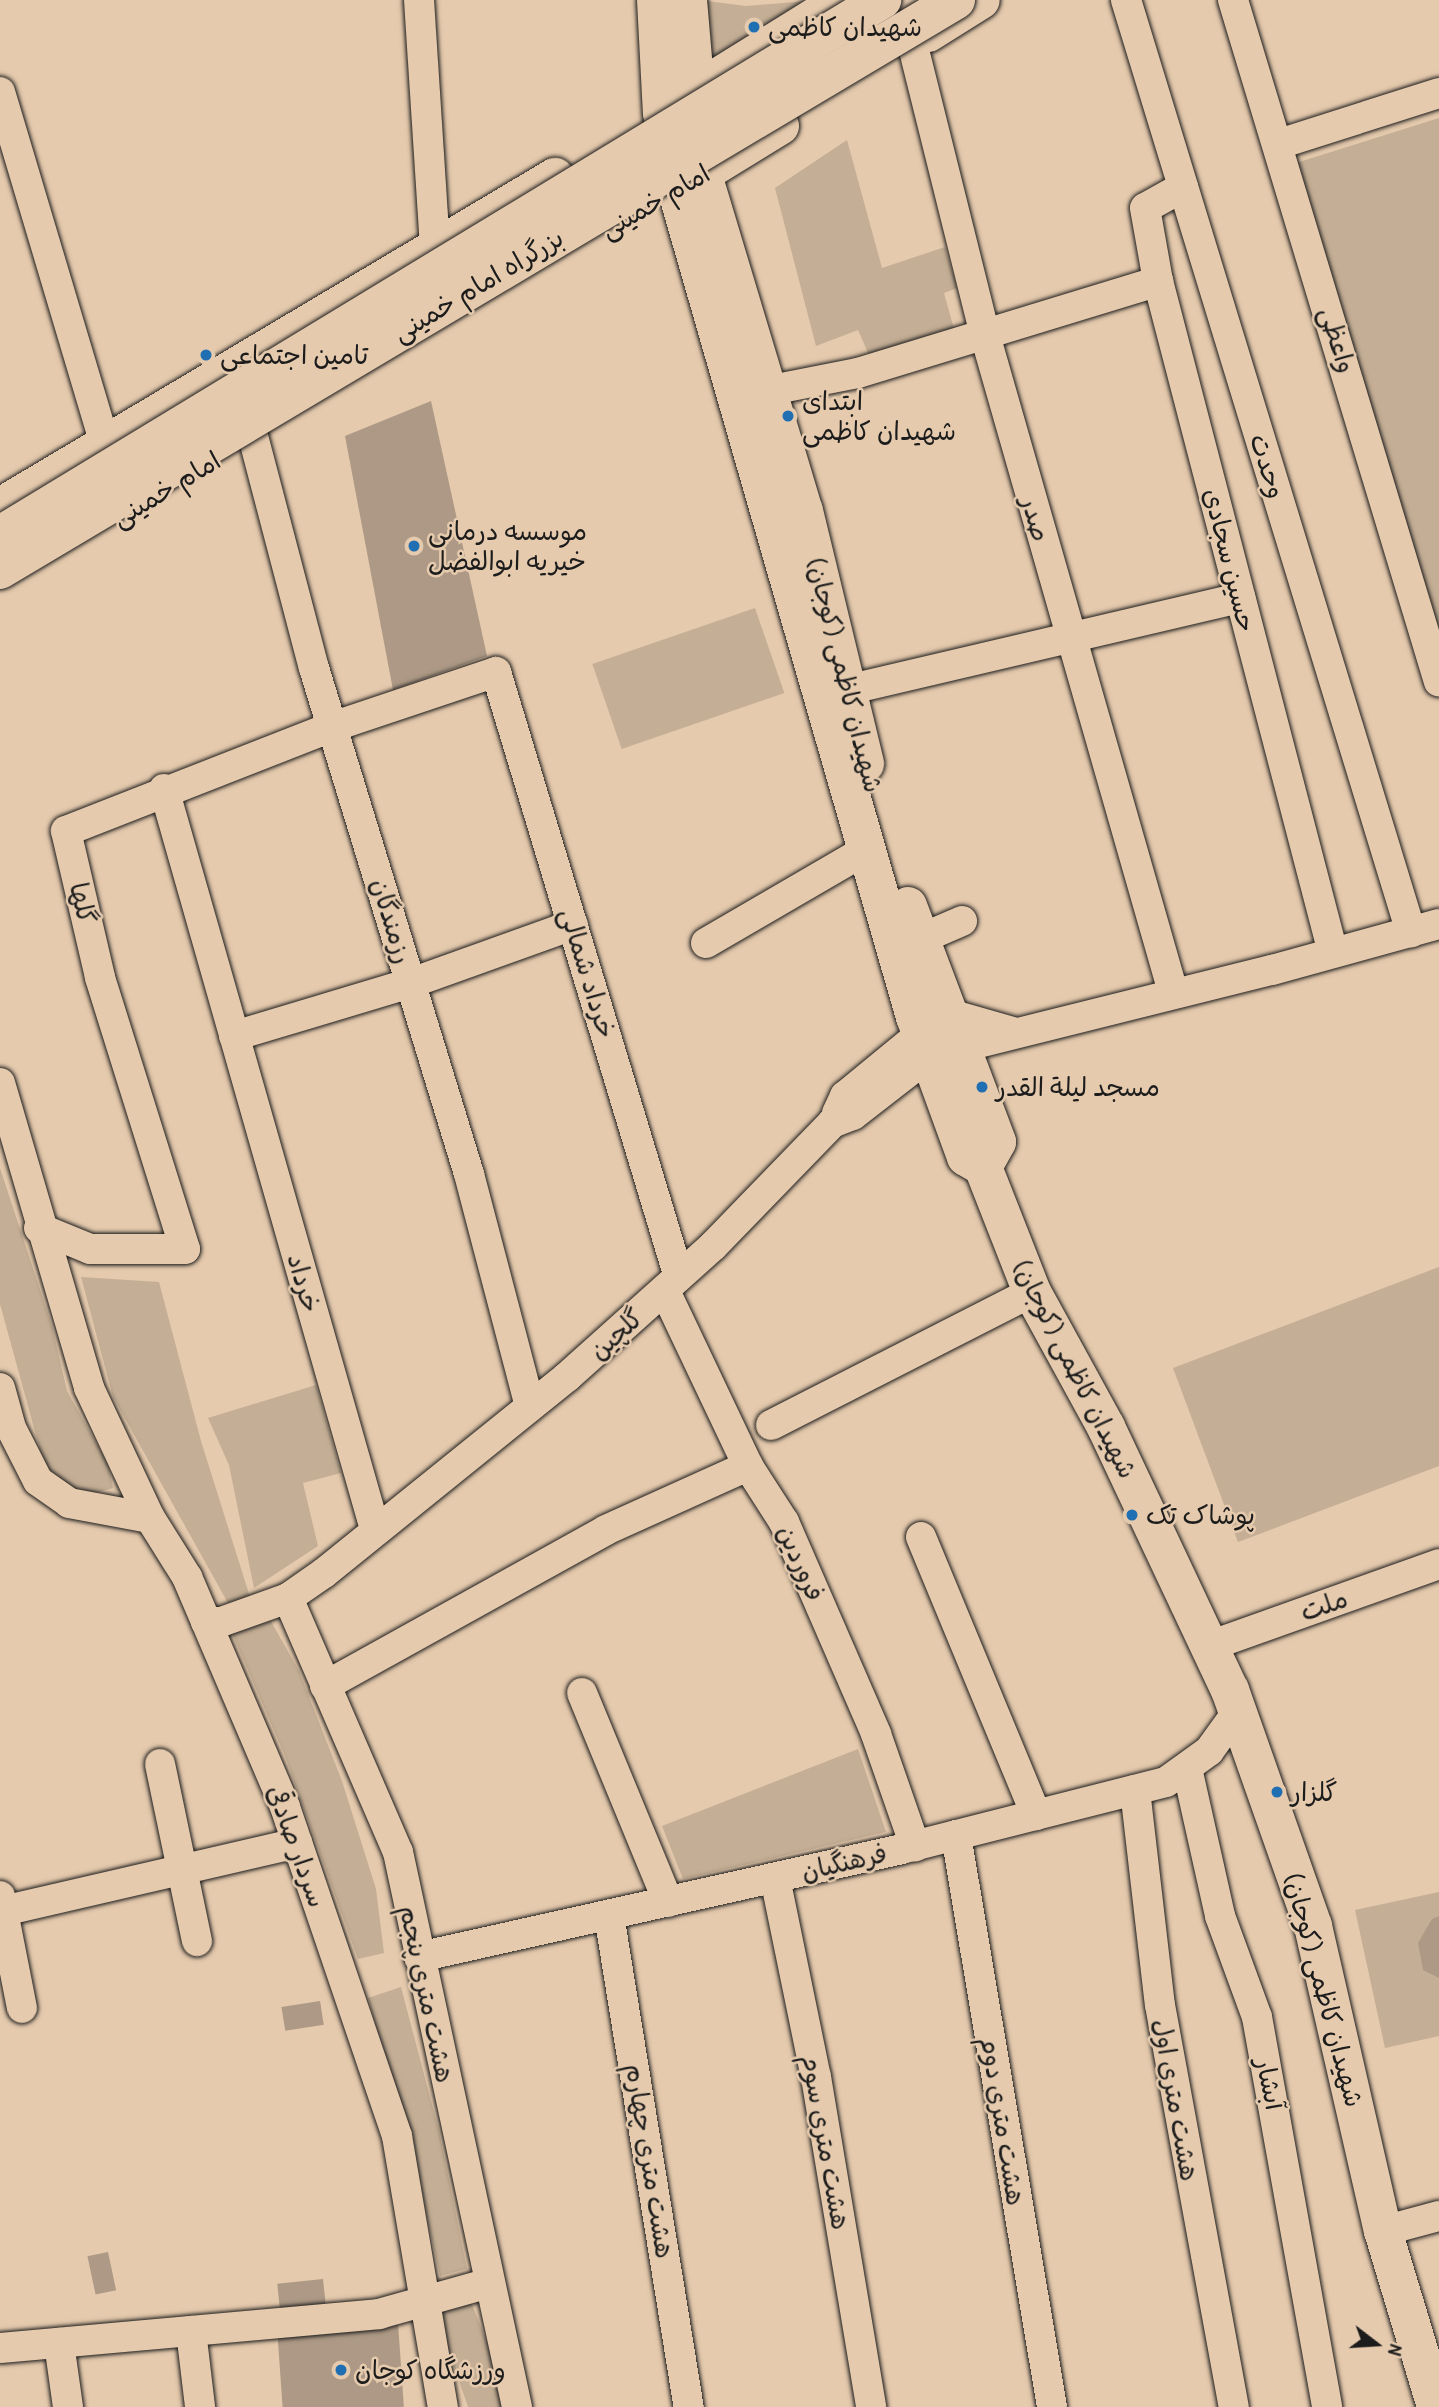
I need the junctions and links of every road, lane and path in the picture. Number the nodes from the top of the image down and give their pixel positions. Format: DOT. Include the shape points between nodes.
graph roads {
  1 [pos="419,0"];
  2 [pos="656,0"];
  3 [pos="688,0"];
  4 [pos="842,0"];
  5 [pos="882,0"];
  6 [pos="956,0"];
  7 [pos="981,0"];
  8 [pos="1125,0"];
  9 [pos="1233,0"];
  10 [pos="912,43"];
  11 [pos="0,92"];
  12 [pos="1439,93"];
  13 [pos="678,103"];
  14 [pos="753,143"];
  15 [pos="1279,144"];
  16 [pos="690,181"];
  17 [pos="1183,187"];
  18 [pos="435,247"];
  19 [pos="723,250"];
  20 [pos="1158,281"];
  21 [pos="985,335"];
  22 [pos="766,391"];
  23 [pos="253,436"];
  24 [pos="105,444"];
  25 [pos="0,507"];
  26 [pos="0,535"];
  27 [pos="0,570"];
  28 [pos="0,591"];
  29 [pos="1240,598"];
  30 [pos="1069,639"];
  31 [pos="496,672"];
  32 [pos="1439,682"];
  33 [pos="847,690"];
  34 [pos="332,727"];
  35 [pos="164,789"];
  36 [pos="864,851"];
  37 [pos="962,921"];
  38 [pos="1439,924"];
  39 [pos="573,925"];
  40 [pos="1411,932"];
  41 [pos="918,940"];
  42 [pos="706,943"];
  43 [pos="1333,953"];
  44 [pos="411,983"];
  45 [pos="1173,992"];
  46 [pos="234,1036"];
  47 [pos="938,1036"];
  48 [pos="0,1083"];
  49 [pos="39,1228"];
  50 [pos="672,1282"];
  51 [pos="1032,1292"];
  52 [pos="0,1388"];
  53 [pos="530,1406"];
  54 [pos="771,1425"];
  55 [pos="6,1429"];
  56 [pos="748,1466"];
  57 [pos="150,1518"];
  58 [pos="375,1529"];
  59 [pos="921,1537"];
  60 [pos="1439,1564"];
  61 [pos="288,1598"];
  62 [pos="206,1622"];
  63 [pos="1209,1646"];
  64 [pos="325,1686"];
  65 [pos="582,1693"];
  66 [pos="1238,1710"];
  67 [pos="160,1764"];
  68 [pos="1187,1768"];
  69 [pos="1135,1790"];
  70 [pos="1036,1815"];
  71 [pos="956,1835"];
  72 [pos="297,1843"];
  73 [pos="915,1846"];
  74 [pos="183,1870"];
  75 [pos="775,1878"];
  76 [pos="668,1902"];
  77 [pos="1,1904"];
  78 [pos="609,1915"];
  79 [pos="197,1941"];
  80 [pos="419,1957"];
  81 [pos="22,2008"];
  82 [pos="1439,2216"];
  83 [pos="1383,2231"];
  84 [pos="489,2283"];
  85 [pos="427,2299"];
  86 [pos="191,2331"];
  87 [pos="59,2343"];
  88 [pos="0,2348"];
  89 [pos="68,2407"];
  90 [pos="200,2407"];
  91 [pos="443,2407"];
  92 [pos="517,2407"];
  93 [pos="689,2407"];
  94 [pos="872,2407"];
  95 [pos="1052,2407"];
  96 [pos="1234,2407"];
  97 [pos="1327,2407"];
  98 [pos="1436,2407"];
  1 -- 18 [label="street"];
  2 -- 13 [label="main road"];
  3 -- 13 [label="main road"];
  4 -- 13 [label="main road"];
  5 -- 26 [label="main road, بزرگراه امام خمینی, bridge"];
  6 -- 27 [label="main road, بزرگراه امام خمینی, bridge"];
  7 -- 10 [label="main road, امام خمینی"];
  8 -- 17 [label="street, وحدت"];
  9 -- 15 [label="street, واعظی"];
  10 -- 14 [label="main road, امام خمینی"];
  10 -- 21 [label="street, صدر"];
  11 -- 24 [label="street"];
  12 -- 15 [label="street"];
  13 -- 16 [label="main road"];
  13 -- 18 [label="main road"];
  14 -- 16 [label="main road, امام خمینی"];
  14 -- 19 [label="main road" via="729,201"];
  15 -- 32 [label="street, واعظی"];
  16 -- 19 [label="main road, شهیدان کاظمی (کوجان)"];
  16 -- 23 [label="main road, امام خمینی"];
  16 -- 36 [label="main road, شهیدان کاظمی (کوجان)"];
  17 -- 20 [label="street, حسین سجادی" via="1144,208"];
  17 -- 40 [label="street, وحدت"];
  18 -- 24 [label="main road"];
  19 -- 22 [label="main road, شهیدان کاظمی (کوجان)"];
  20 -- 21 [label="street"];
  20 -- 29 [label="street, حسین سجادی"];
  21 -- 22 [label="street" via="858,373"];
  21 -- 30 [label="street, صدر"];
  22 -- 33 [label="main road, شهیدان کاظمی (کوجان)" via="804,512"];
  23 -- 28 [label="main road, امام خمینی"];
  23 -- 34 [label="street, رزمندگان"];
  24 -- 25 [label="main road"];
  29 -- 30 [label="street"];
  29 -- 43 [label="street, حسین سجادی"];
  30 -- 33 [label="street"];
  30 -- 45 [label="street, صدر"];
  31 -- 34 [label="street, گلها"];
  31 -- 39 [label="street, خرداد شمالی"];
  33 -- 41 [label="main road, شهیدان کاظمی (کوجان)"];
  34 -- 35 [label="street, گلها"];
  34 -- 44 [label="street, رزمندگان"];
  35 -- 46 [label="street, خرداد"];
  35 -- 49 [label="street, گلها" via="66,831 100,977 185,1249 90,1249"];
  36 -- 42 [label="street"];
  36 -- 47 [label="main road, شهیدان کاظمی (کوجان)"];
  37 -- 41 [label="street"];
  38 -- 40 [label="street"];
  39 -- 44 [label="street"];
  39 -- 50 [label="street, خرداد شمالی"];
  40 -- 43 [label="street"];
  41 -- 47 [label="main road, شهیدان کاظمی (کوجان)"];
  43 -- 45 [label="street"];
  44 -- 46 [label="street"];
  44 -- 53 [label="street, رزمندگان" via="469,1174"];
  45 -- 47 [label="street" via="1014,1032"];
  46 -- 58 [label="street, خرداد"];
  47 -- 50 [label="street, گلچین" via="845,1096 832,1123"];
  47 -- 51 [label="main road, شهیدان کاظمی (کوجان)" via="997,1142 984,1167"];
  48 -- 49 [label="street, سردار صادقی"];
  49 -- 57 [label="street, سردار صادقی" via="89,1388"];
  50 -- 53 [label="street, گلچین"];
  50 -- 56 [label="street, فروردین"];
  51 -- 54 [label="street"];
  51 -- 63 [label="main road, شهیدان کاظمی (کوجان)" via="1106,1427"];
  52 -- 55 [label="street"];
  53 -- 58 [label="street, گلچین"];
  55 -- 57 [label="street" via="38,1482 69,1503"];
  56 -- 64 [label="street" via="606,1530"];
  56 -- 73 [label="street, فروردین" via="789,1534 876,1734"];
  57 -- 62 [label="street, سردار صادقی" via="171,1546"];
  58 -- 61 [label="street, گلچین"];
  59 -- 70 [label="street"];
  60 -- 63 [label="street, ملت"];
  61 -- 62 [label="street, گلچین" via="221,1622"];
  61 -- 64 [label="street, هشت متری پنجم"];
  62 -- 72 [label="street, سردار صادقی"];
  63 -- 66 [label="main road, شهیدان کاظمی (کوجان)"];
  64 -- 80 [label="street, هشت متری پنجم" via="398,1852"];
  65 -- 76 [label="street"];
  66 -- 68 [label="street, فرهنگیان" via="1209,1751"];
  66 -- 83 [label="main road, شهیدان کاظمی (کوجان)" via="1313,1926"];
  67 -- 74 [label="street"];
  68 -- 69 [label="street, فرهنگیان" via="1166,1782"];
  68 -- 97 [label="street, آبشار" via="1217,1904 1257,2017"];
  69 -- 70 [label="street, فرهنگیان"];
  69 -- 96 [label="street, هشت متری اول" via="1162,2018"];
  70 -- 71 [label="street, فرهنگیان"];
  71 -- 73 [label="street, فرهنگیان"];
  71 -- 95 [label="street, هشت متری دوم"];
  72 -- 74 [label="street"];
  72 -- 85 [label="street, سردار صادقی" via="397,2136"];
  73 -- 75 [label="street, فرهنگیان"];
  74 -- 77 [label="street"];
  74 -- 79 [label="street"];
  75 -- 76 [label="street, فرهنگیان"];
  75 -- 94 [label="street, هشت متری سوم" via="816,2077"];
  76 -- 78 [label="street, فرهنگیان"];
  77 -- 81 [label="street"];
  78 -- 80 [label="street, فرهنگیان"];
  78 -- 93 [label="street, هشت متری چهارم"];
  80 -- 84 [label="street, هشت متری پنجم"];
  82 -- 83 [label="street"];
  83 -- 98 [label="main road, شهیدان کاظمی (کوجان)"];
  84 -- 85 [label="street"];
  84 -- 92 [label="street, هشت متری پنجم"];
  85 -- 86 [label="street" via="379,2314"];
  85 -- 91 [label="street, سردار صادقی"];
  86 -- 87 [label="street"];
  86 -- 90 [label="street"];
  87 -- 88 [label="street"];
  87 -- 89 [label="street"];
}
